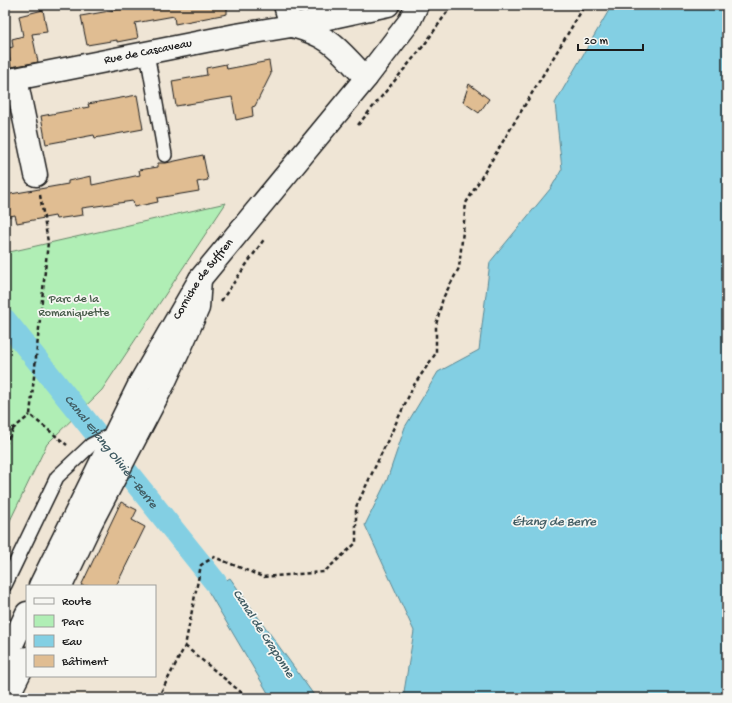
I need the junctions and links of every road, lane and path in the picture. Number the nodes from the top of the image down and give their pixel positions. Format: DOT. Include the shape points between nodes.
graph roads {
  1 [pos="285,5"];
  2 [pos="388,5"];
  3 [pos="413,5"];
  4 [pos="452,5"];
  5 [pos="585,5"];
  6 [pos="291,26"];
  7 [pos="147,53"];
  8 [pos="366,78"];
  9 [pos="10,80"];
  10 [pos="354,130"];
  11 [pos="165,155"];
  12 [pos="36,175"];
  13 [pos="266,236"];
  14 [pos="200,279"];
  15 [pos="219,306"];
  16 [pos="30,415"];
  17 [pos="5,428"];
  18 [pos="14,428"];
  19 [pos="115,433"];
  20 [pos="5,445"];
  21 [pos="79,455"];
  22 [pos="5,585"];
  23 [pos="40,585"];
  24 [pos="61,585"];
  25 [pos="26,615"];
  26 [pos="185,646"];
  27 [pos="5,659"];
  28 [pos="26,660"];
  29 [pos="7,698"];
  30 [pos="158,698"];
  31 [pos="248,698"];
  1 -- 6 [label="street"];
  2 -- 6 [label="street, Rue de Cascaveau"];
  3 -- 8 [label="street, Corniche de Suffren" via="409,22"];
  4 -- 10 [label="path" via="425,44"];
  5 -- 26 [label="path" via="466,203 459,268 443,298 436,325 436,352 414,385 356,508 356,543 324,572 263,577 214,557 201,564"];
  6 -- 7 [label="street, Rue de Cascaveau"];
  6 -- 8 [label="street, Rue de Cascaveau" via="324,37 340,49"];
  7 -- 9 [label="street, Rue de Cascaveau"];
  7 -- 11 [label="lane"];
  8 -- 14 [label="street, Corniche de Suffren"];
  9 -- 12 [label="street"];
  12 -- 16 [label="path" via="48,242"];
  13 -- 15 [label="path"];
  14 -- 19 [label="street, Corniche de Suffren" via="141,381"];
  14 -- 24 [label="street" via="198,308 166,378"];
  16 -- 18 [label="path"];
  16 -- 21 [label="path"];
  17 -- 18 [label="path"];
  18 -- 20 [label="path"];
  19 -- 21 [label="lane" via="91,445"];
  19 -- 23 [label="street, Corniche de Suffren"];
  21 -- 22 [label="lane" via="57,477"];
  25 -- 27 [label="street"];
  26 -- 30 [label="path"];
  26 -- 31 [label="path"];
  28 -- 29 [label="street"];
}
